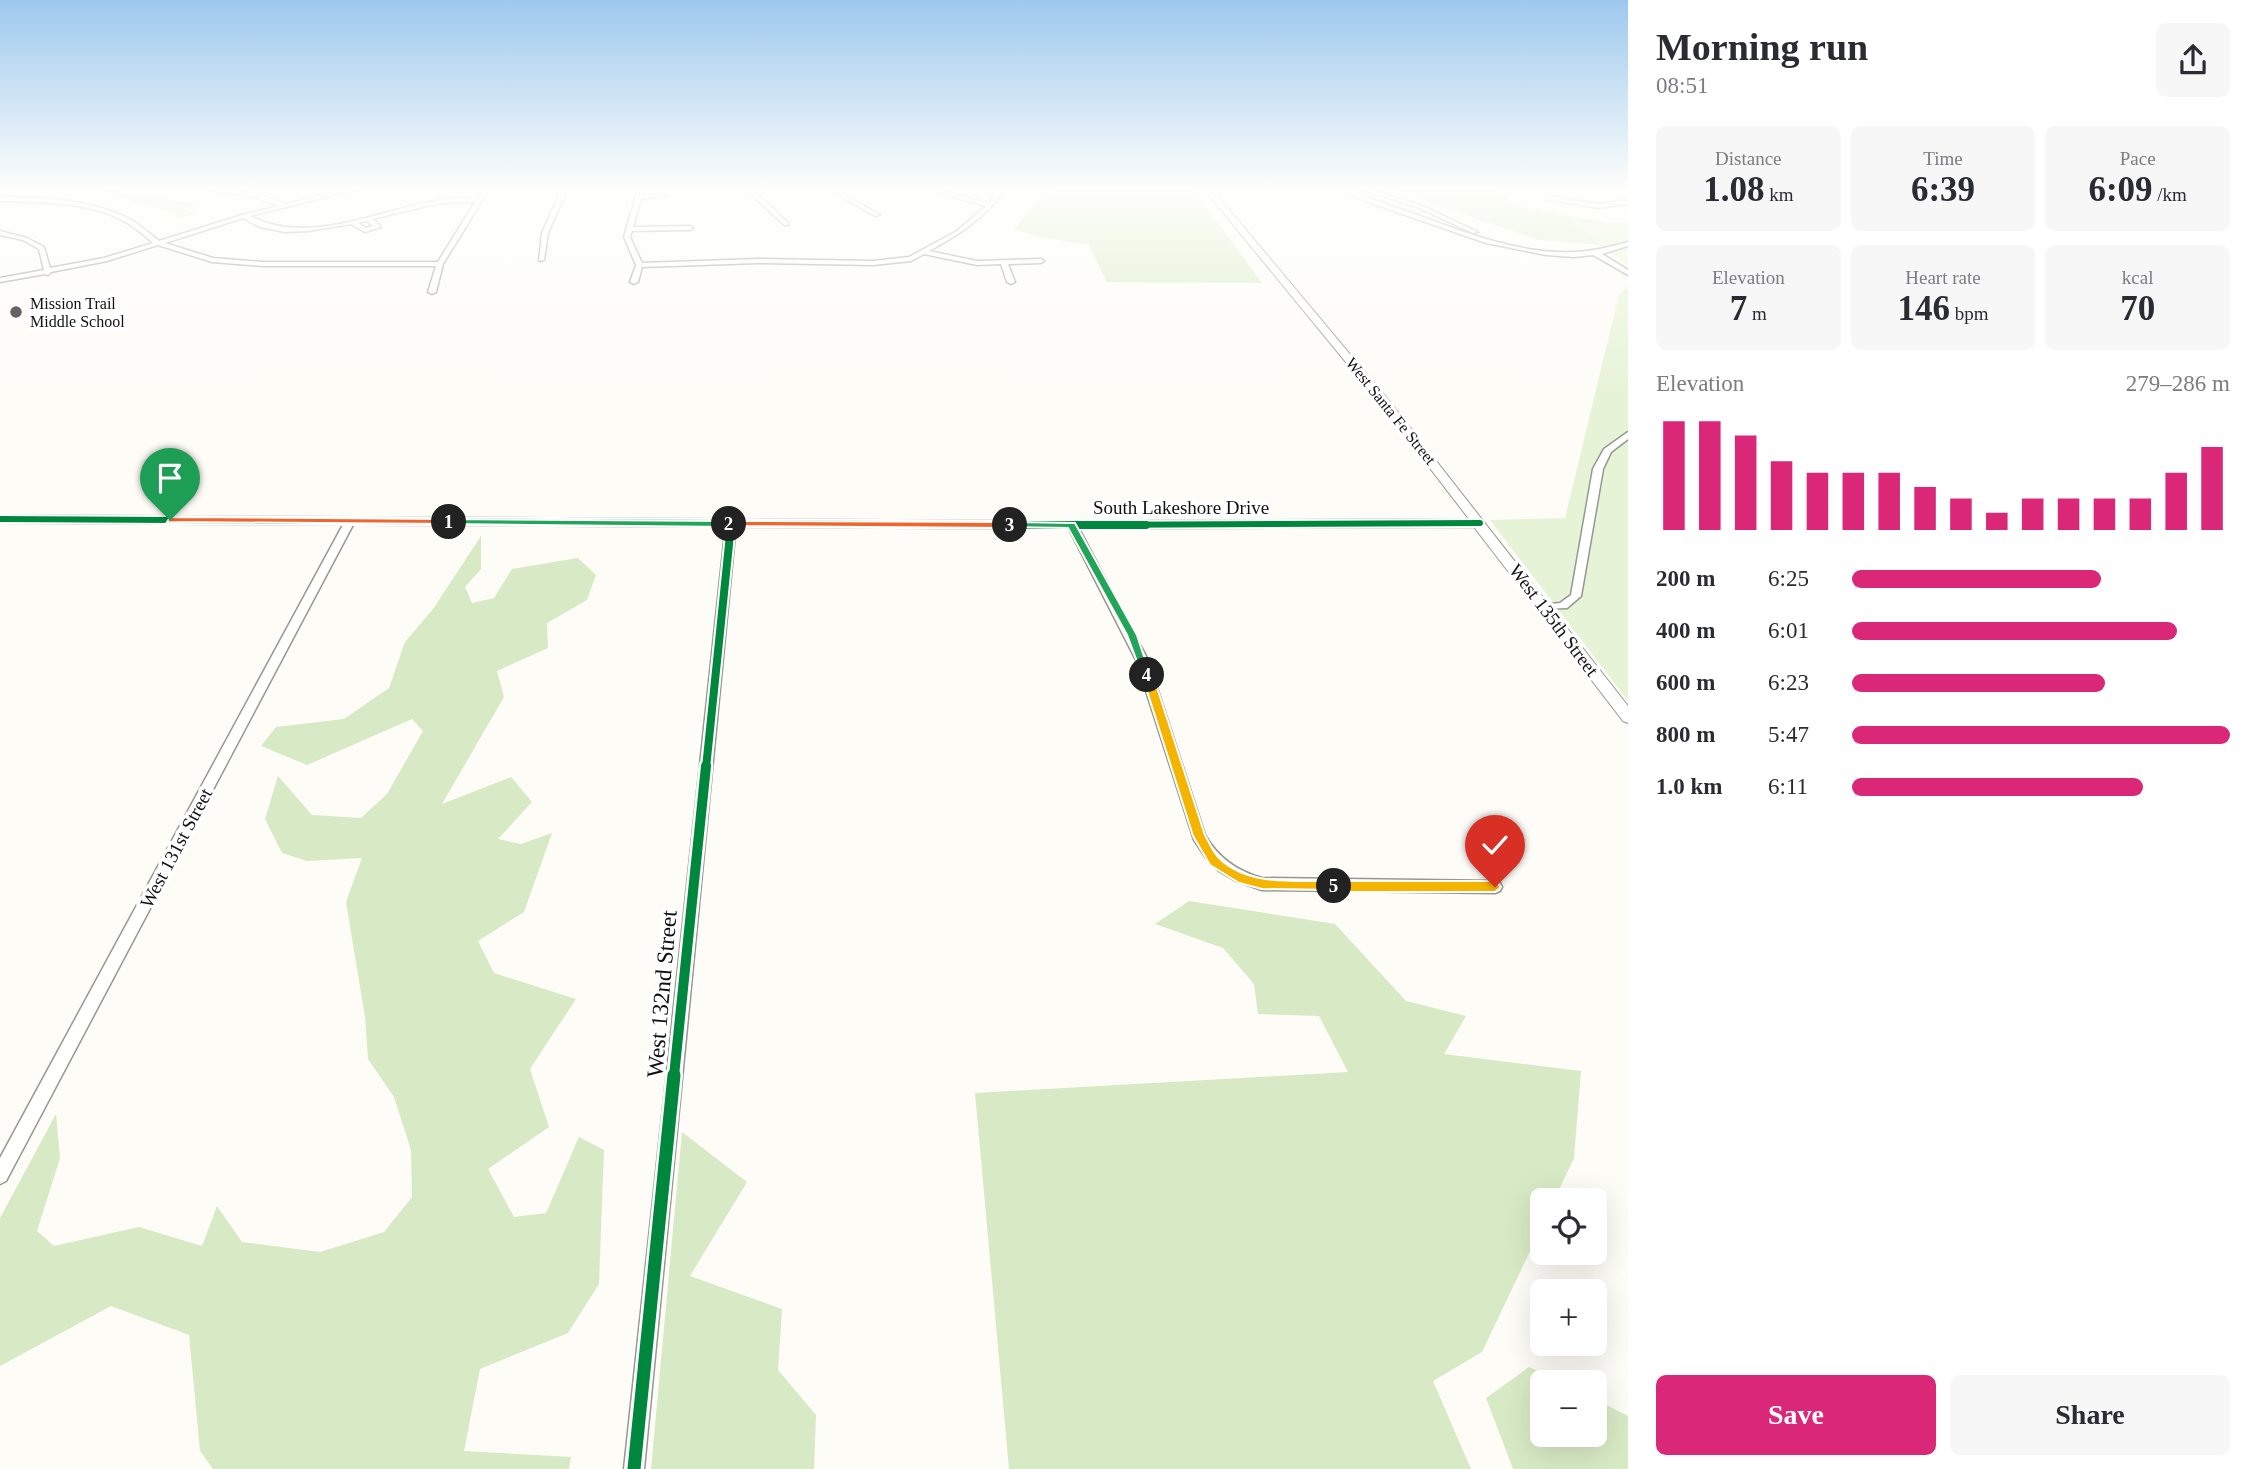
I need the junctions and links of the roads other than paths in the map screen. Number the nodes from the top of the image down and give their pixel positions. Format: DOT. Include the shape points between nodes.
graph roads {
  1 [pos="46,257"];
  2 [pos="116,257"];
  3 [pos="208,257"];
  4 [pos="445,257"];
  5 [pos="542,257"];
  6 [pos="635,257"];
  7 [pos="856,257"];
  8 [pos="915,257"];
  9 [pos="943,257"];
  10 [pos="1265,257"];
  11 [pos="1269,257"];
  12 [pos="1600,257"];
  13 [pos="541,260"];
  14 [pos="1041,261"];
  15 [pos="856,263"];
  16 [pos="440,264"];
  17 [pos="1004,264"];
  18 [pos="639,265"];
  19 [pos="48,273"];
  20 [pos="1628,273"];
  21 [pos="0,280"];
  22 [pos="634,282"];
  23 [pos="1011,282"];
  24 [pos="432,292"];
  25 [pos="1301,299"];
  26 [pos="1628,435"];
  27 [pos="0,519"];
  28 [pos="350,521"];
  29 [pos="1480,523"];
  30 [pos="731,524"];
  31 [pos="1072,525"];
  32 [pos="1544,607"];
  33 [pos="1628,717"];
  34 [pos="1495,887"];
  35 [pos="0,1175"];
  36 [pos="634,1469"];
  1 -- 19 [label="street"];
  2 -- 19 [label="street"];
  3 -- 16 [label="street" via="228,262"];
  4 -- 16 [label="street"];
  5 -- 13 [label="street"];
  6 -- 18 [label="street"];
  7 -- 15 [label="street"];
  8 -- 15 [label="street"];
  9 -- 17 [label="street"];
  10 -- 25 [label="street, West Santa Fe Street"];
  11 -- 25 [label="street, West Santa Fe Street"];
  12 -- 20 [label="street"];
  14 -- 17 [label="street"];
  15 -- 18 [label="street"];
  16 -- 24 [label="street"];
  17 -- 23 [label="street"];
  18 -- 22 [label="street"];
  19 -- 21 [label="street"];
  25 -- 29 [label="street, West Santa Fe Street"];
  26 -- 32 [label="street" via="1607,451 1598,469 1576,596 1563,606"];
  27 -- 28 [label="street, South Lakeshore Drive"];
  28 -- 30 [label="street, South Lakeshore Drive"];
  28 -- 35 [label="street, West 131st Street"];
  29 -- 31 [label="street, South Lakeshore Drive"];
  29 -- 32 [label="street, West 135th Street"];
  30 -- 31 [label="street, South Lakeshore Drive"];
  30 -- 36 [label="street, West 132nd Street"];
  31 -- 34 [label="street" via="1142,660 1199,836 1215,862 1243,879 1281,885"];
  32 -- 33 [label="street, West 135th Street"];
}
